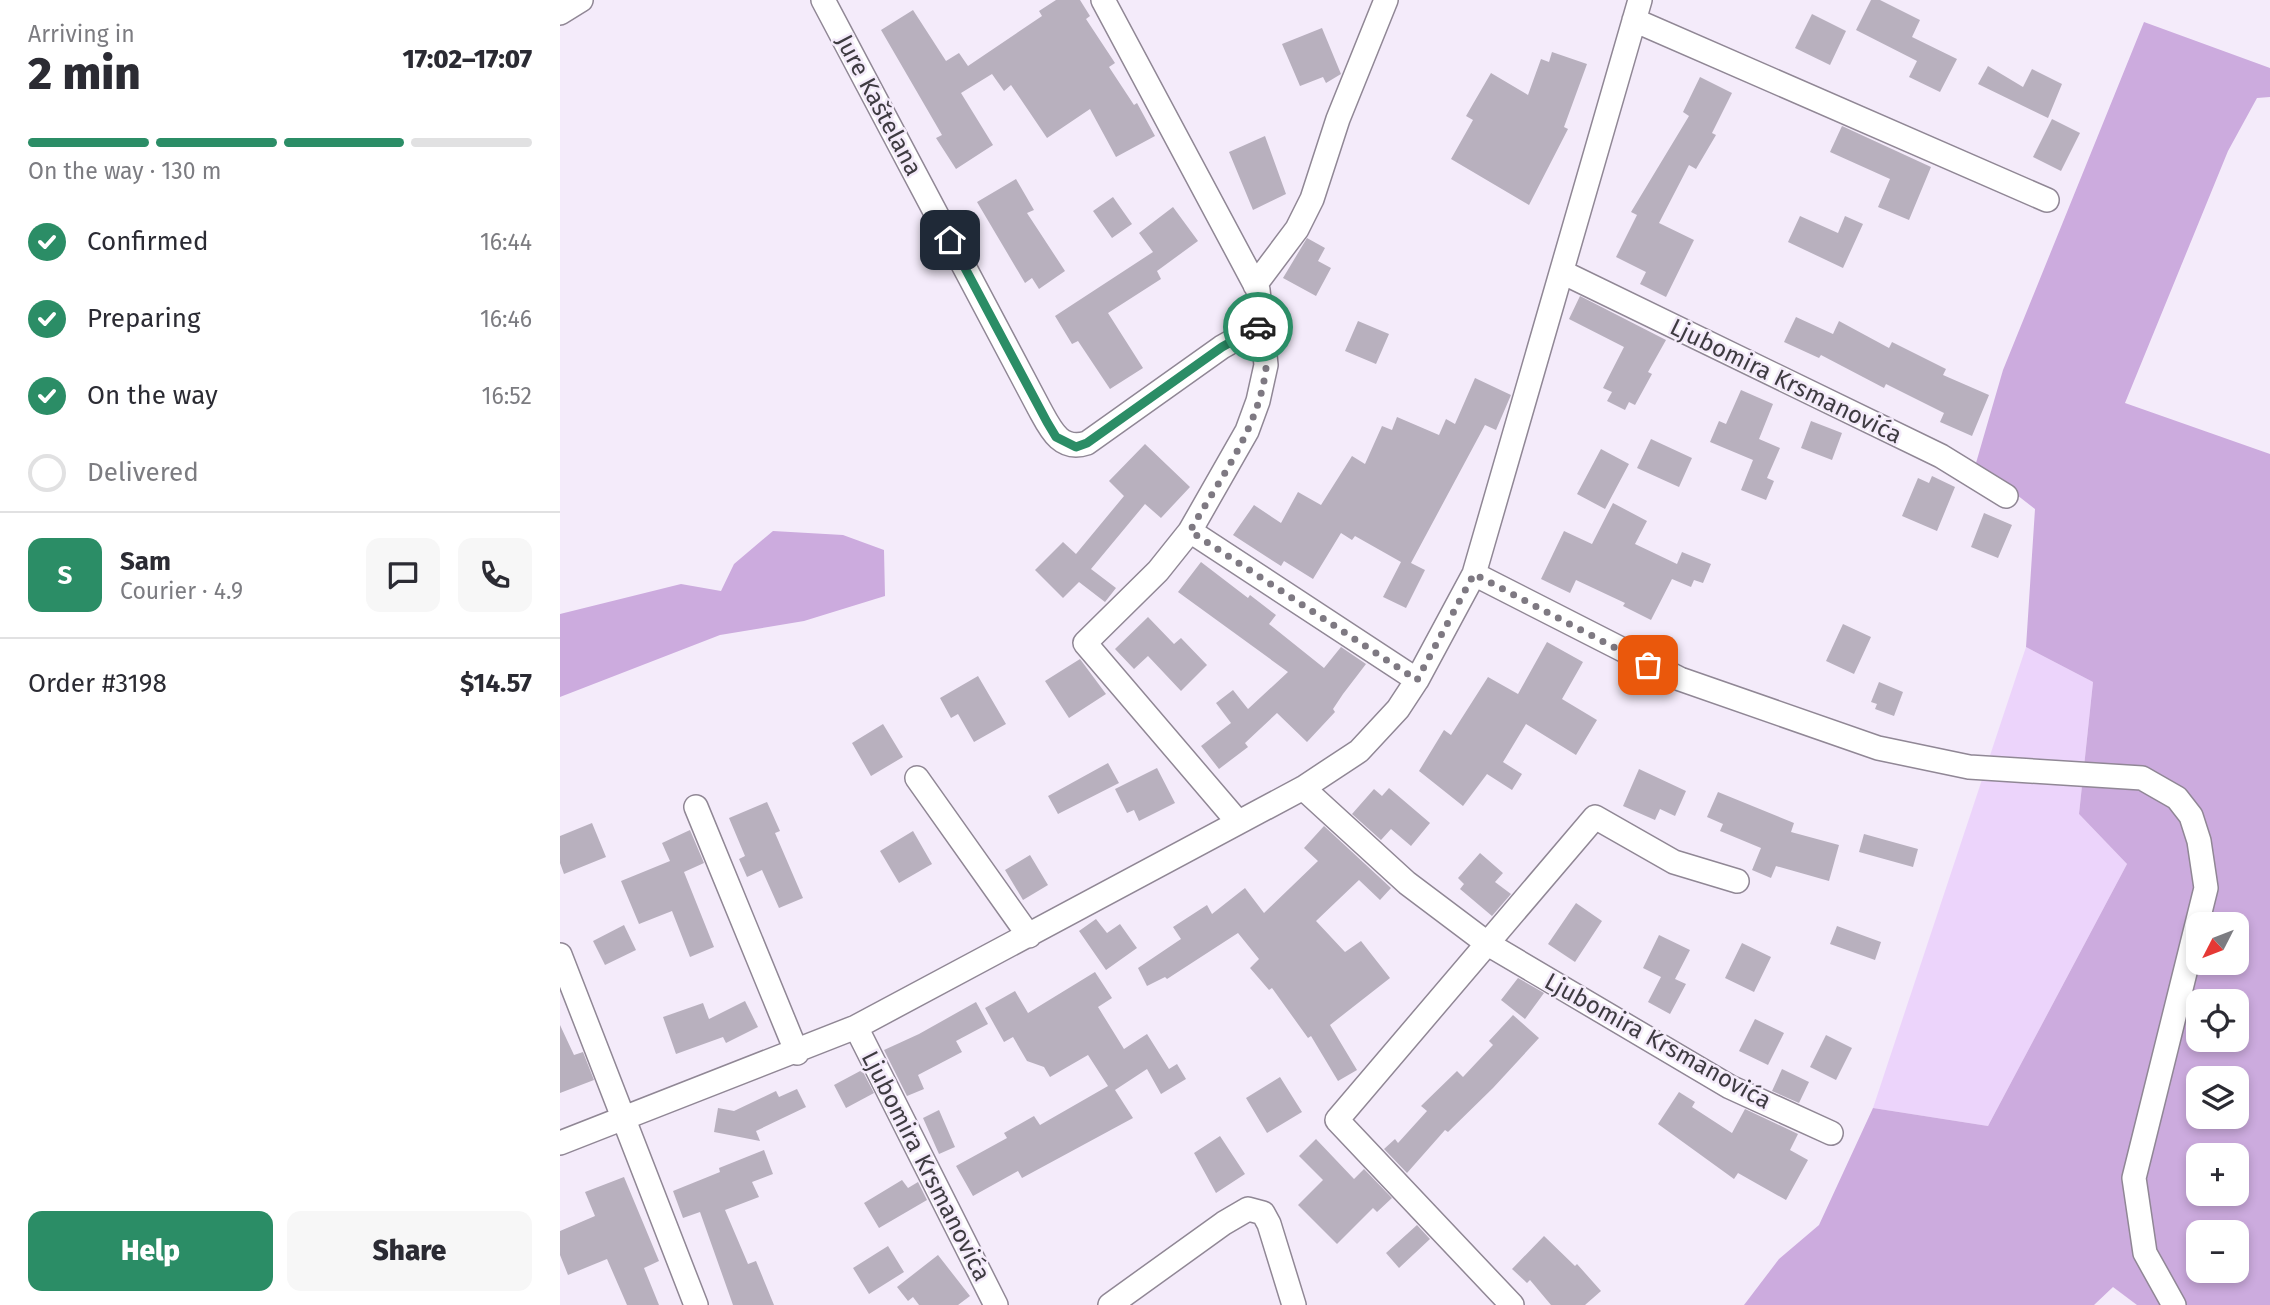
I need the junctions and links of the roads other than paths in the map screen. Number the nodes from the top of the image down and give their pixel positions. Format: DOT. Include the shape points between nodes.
graph roads {
  1 [pos="581,0"];
  2 [pos="823,0"];
  3 [pos="1103,0"];
  4 [pos="1386,0"];
  5 [pos="1637,10"];
  6 [pos="560,13"];
  7 [pos="2047,200"];
  8 [pos="1562,272"];
  9 [pos="1255,285"];
  10 [pos="1263,324"];
  11 [pos="2006,496"];
  12 [pos="1190,531"];
  13 [pos="1474,574"];
  14 [pos="1417,680"];
  15 [pos="917,778"];
  16 [pos="1303,788"];
  17 [pos="696,807"];
  18 [pos="1238,822"];
  19 [pos="1737,881"];
  20 [pos="1029,936"];
  21 [pos="1488,944"];
  22 [pos="560,956"];
  23 [pos="856,1027"];
  24 [pos="797,1053"];
  25 [pos="621,1117"];
  26 [pos="1831,1133"];
  27 [pos="560,1143"];
  28 [pos="696,1305"];
  29 [pos="996,1305"];
  30 [pos="1110,1305"];
  31 [pos="1294,1305"];
  32 [pos="1512,1305"];
  33 [pos="2174,1305"];
  1 -- 6 [label="street"];
  2 -- 10 [label="street, Jure Kaštelana" via="1039,408 1064,443 1076,447 1087,443 1222,347"];
  3 -- 9 [label="street"];
  4 -- 9 [label="street" via="1338,119 1312,199 1297,229"];
  5 -- 7 [label="street, Ljubomira Krsmanovića"];
  5 -- 8 [label="street, Ljubomira Krsmanovića"];
  8 -- 11 [label="street, Ljubomira Krsmanovića" via="1941,456"];
  8 -- 13 [label="street, Ljubomira Krsmanovića"];
  9 -- 10 [label="street"];
  10 -- 12 [label="street" via="1266,365 1258,401 1247,431"];
  12 -- 14 [label="street"];
  12 -- 18 [label="street" via="1085,643"];
  13 -- 14 [label="street, Ljubomira Krsmanovića"];
  13 -- 33 [label="street" via="1680,679 1878,748 1969,767 2142,778 2177,798 2191,816 2200,841 2206,888 2134,1178 2146,1254"];
  14 -- 16 [label="street, Ljubomira Krsmanovića" via="1376,735"];
  15 -- 20 [label="street"];
  16 -- 18 [label="street, Ljubomira Krsmanovića"];
  16 -- 21 [label="street, Ljubomira Krsmanovića" via="1407,883"];
  17 -- 24 [label="street"];
  18 -- 20 [label="street, Ljubomira Krsmanovića"];
  19 -- 21 [label="street" via="1674,862 1595,817"];
  20 -- 23 [label="street, Ljubomira Krsmanovića"];
  21 -- 26 [label="street, Ljubomira Krsmanovića" via="1730,1087"];
  21 -- 32 [label="street" via="1337,1120"];
  22 -- 25 [label="street"];
  23 -- 24 [label="street, Ljubomira Krsmanovića"];
  23 -- 29 [label="street, Ljubomira Krsmanovića"];
  24 -- 25 [label="street, Ljubomira Krsmanovića"];
  25 -- 27 [label="street, Ljubomira Krsmanovića"];
  25 -- 28 [label="street"];
  30 -- 31 [label="street" via="1248,1209 1263,1213 1269,1224"];
}
